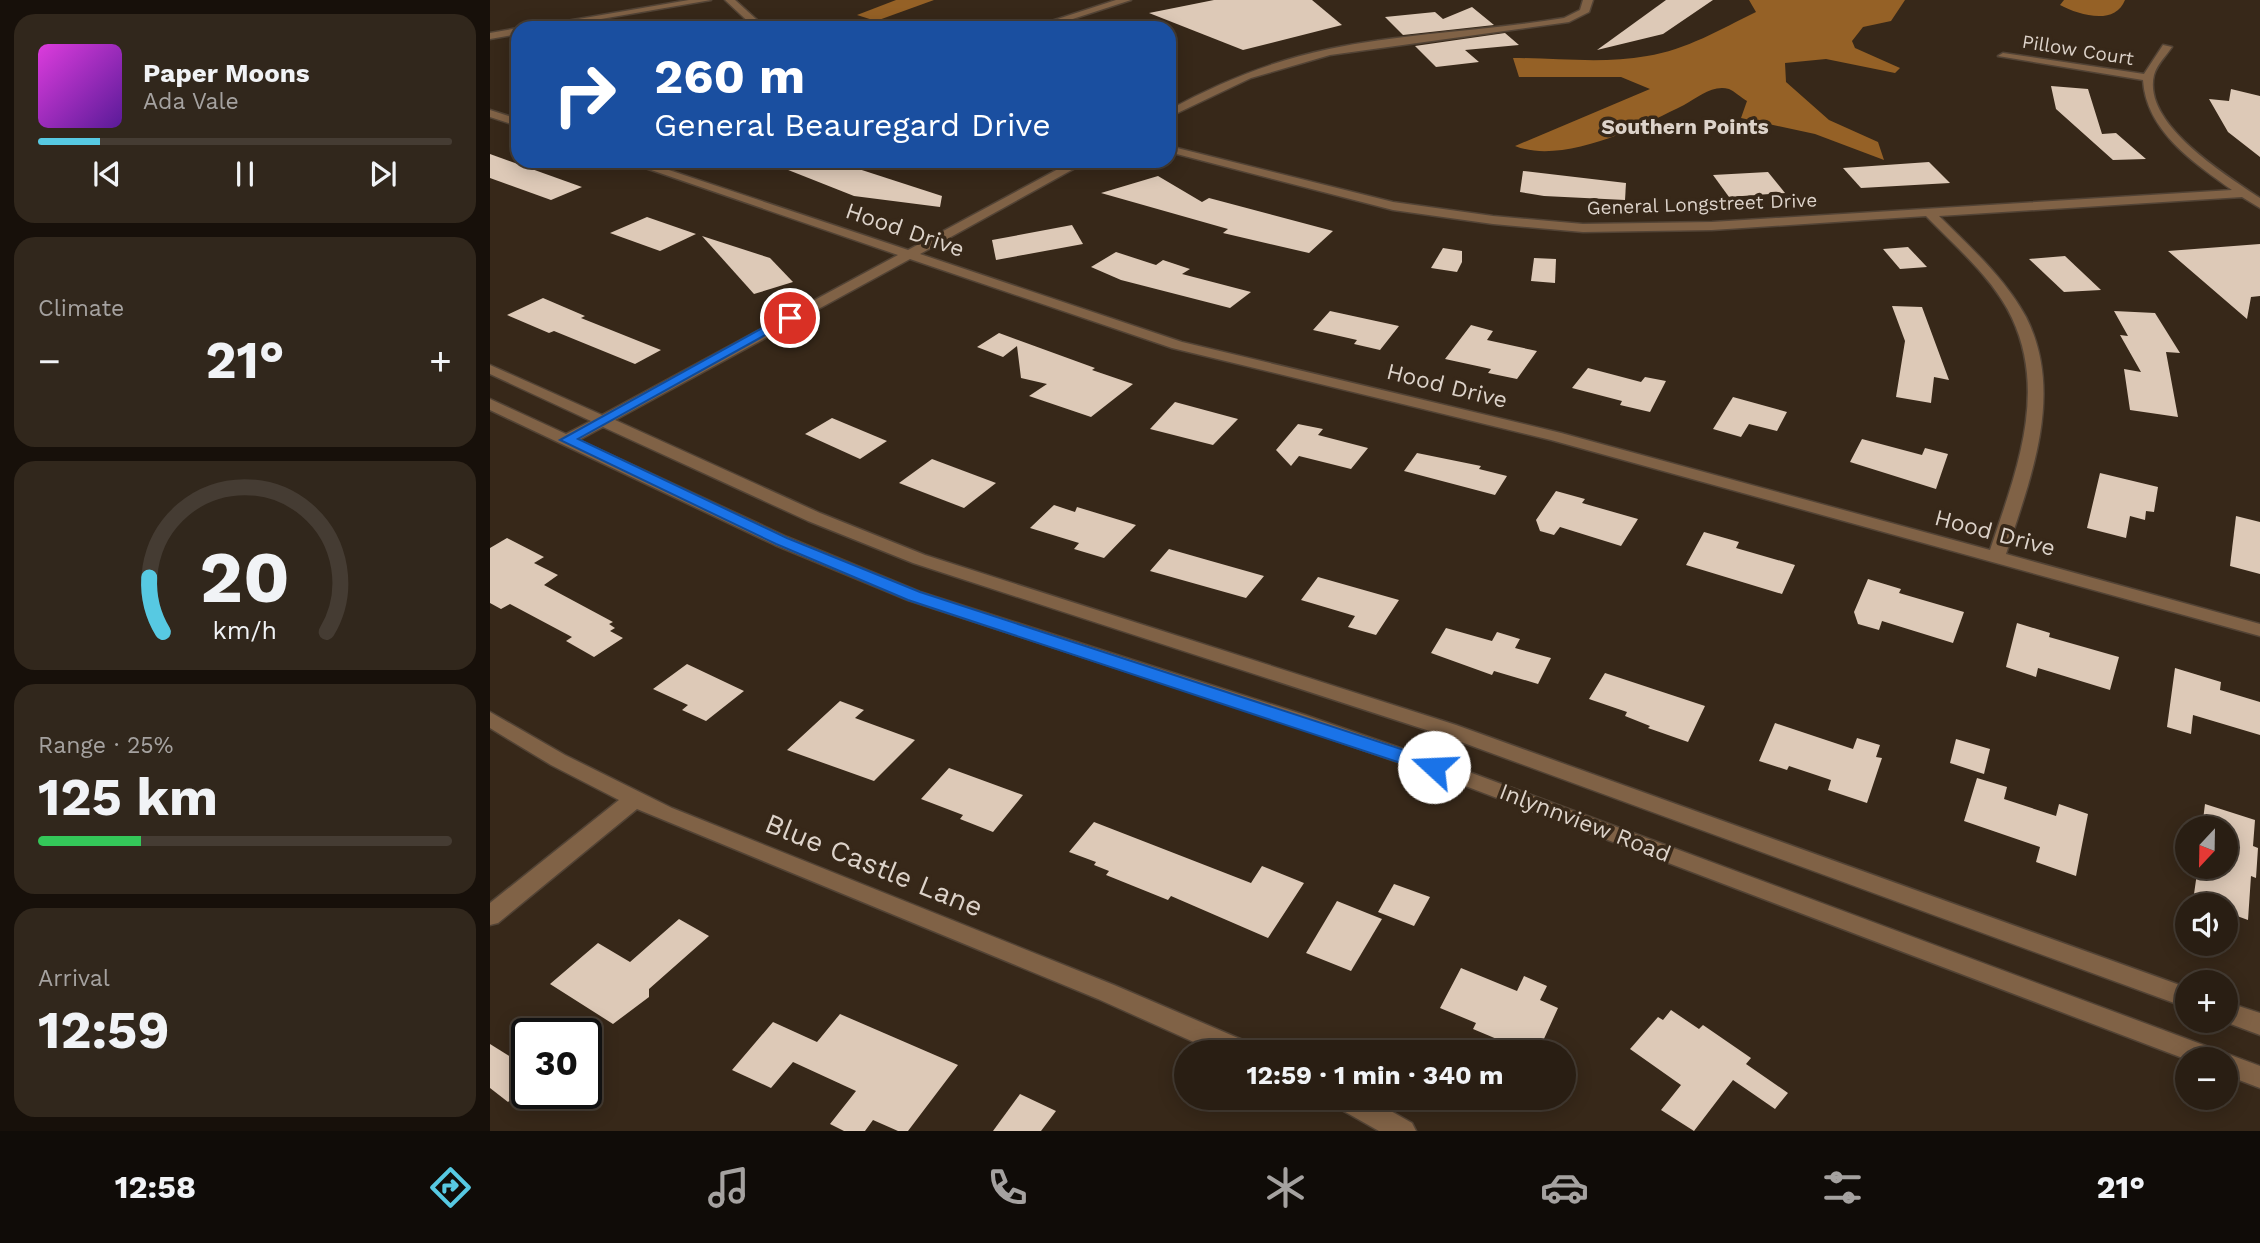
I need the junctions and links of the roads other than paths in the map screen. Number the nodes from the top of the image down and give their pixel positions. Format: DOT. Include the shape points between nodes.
graph roads {
  1 [pos="706,0"];
  2 [pos="730,0"];
  3 [pos="1126,0"];
  4 [pos="1588,0"];
  5 [pos="575,21"];
  6 [pos="753,21"];
  7 [pos="1058,21"];
  8 [pos="511,32"];
  9 [pos="490,36"];
  10 [pos="2167,47"];
  11 [pos="2003,56"];
  12 [pos="2148,78"];
  13 [pos="1176,110"];
  14 [pos="490,113"];
  15 [pos="511,120"];
  16 [pos="1176,151"];
  17 [pos="652,168"];
  18 [pos="1069,168"];
  19 [pos="2244,193"];
  20 [pos="2260,204"];
  21 [pos="1930,213"];
  22 [pos="907,254"];
  23 [pos="490,369"];
  24 [pos="490,404"];
  25 [pos="603,421"];
  26 [pos="568,440"];
  27 [pos="1996,557"];
  28 [pos="2260,630"];
  29 [pos="490,719"];
  30 [pos="634,800"];
  31 [pos="490,916"];
  32 [pos="2175,993"];
  33 [pos="2238,1016"];
  34 [pos="2260,1024"];
  35 [pos="1214,1040"];
  36 [pos="2181,1047"];
  37 [pos="2238,1069"];
  38 [pos="2260,1077"];
  39 [pos="1365,1110"];
  40 [pos="1403,1131"];
  1 -- 5 [label="street"];
  2 -- 6 [label="street"];
  3 -- 7 [label="street"];
  4 -- 13 [label="street" via="1584,12 1566,20 1298,59 1240,78"];
  8 -- 9 [label="street"];
  10 -- 12 [label="street"];
  11 -- 12 [label="street, Pillow Court"];
  12 -- 19 [label="street" via="2151,102 2162,124"];
  14 -- 15 [label="street"];
  16 -- 21 [label="street, General Longstreet Drive" via="1393,206 1537,225 1685,227"];
  17 -- 22 [label="street, Hood Drive"];
  18 -- 22 [label="street"];
  19 -- 20 [label="street"];
  19 -- 21 [label="street, General Longstreet Drive"];
  21 -- 27 [label="street" via="2002,291 2035,355 2039,388 2036,423"];
  22 -- 25 [label="street"];
  22 -- 27 [label="street, Hood Drive" via="1177,345 1555,436"];
  23 -- 25 [label="street"];
  24 -- 26 [label="street, Inlynnview Road"];
  25 -- 26 [label="street"];
  25 -- 32 [label="street" via="814,517 919,559 1449,730"];
  26 -- 36 [label="street, Inlynnview Road" via="781,541 914,596 1443,770"];
  27 -- 28 [label="street, Hood Drive"];
  29 -- 30 [label="street, Blue Castle Lane"];
  30 -- 31 [label="street"];
  30 -- 35 [label="street, Blue Castle Lane"];
  33 -- 34 [label="street"];
  37 -- 38 [label="street"];
  39 -- 40 [label="street"];
}
